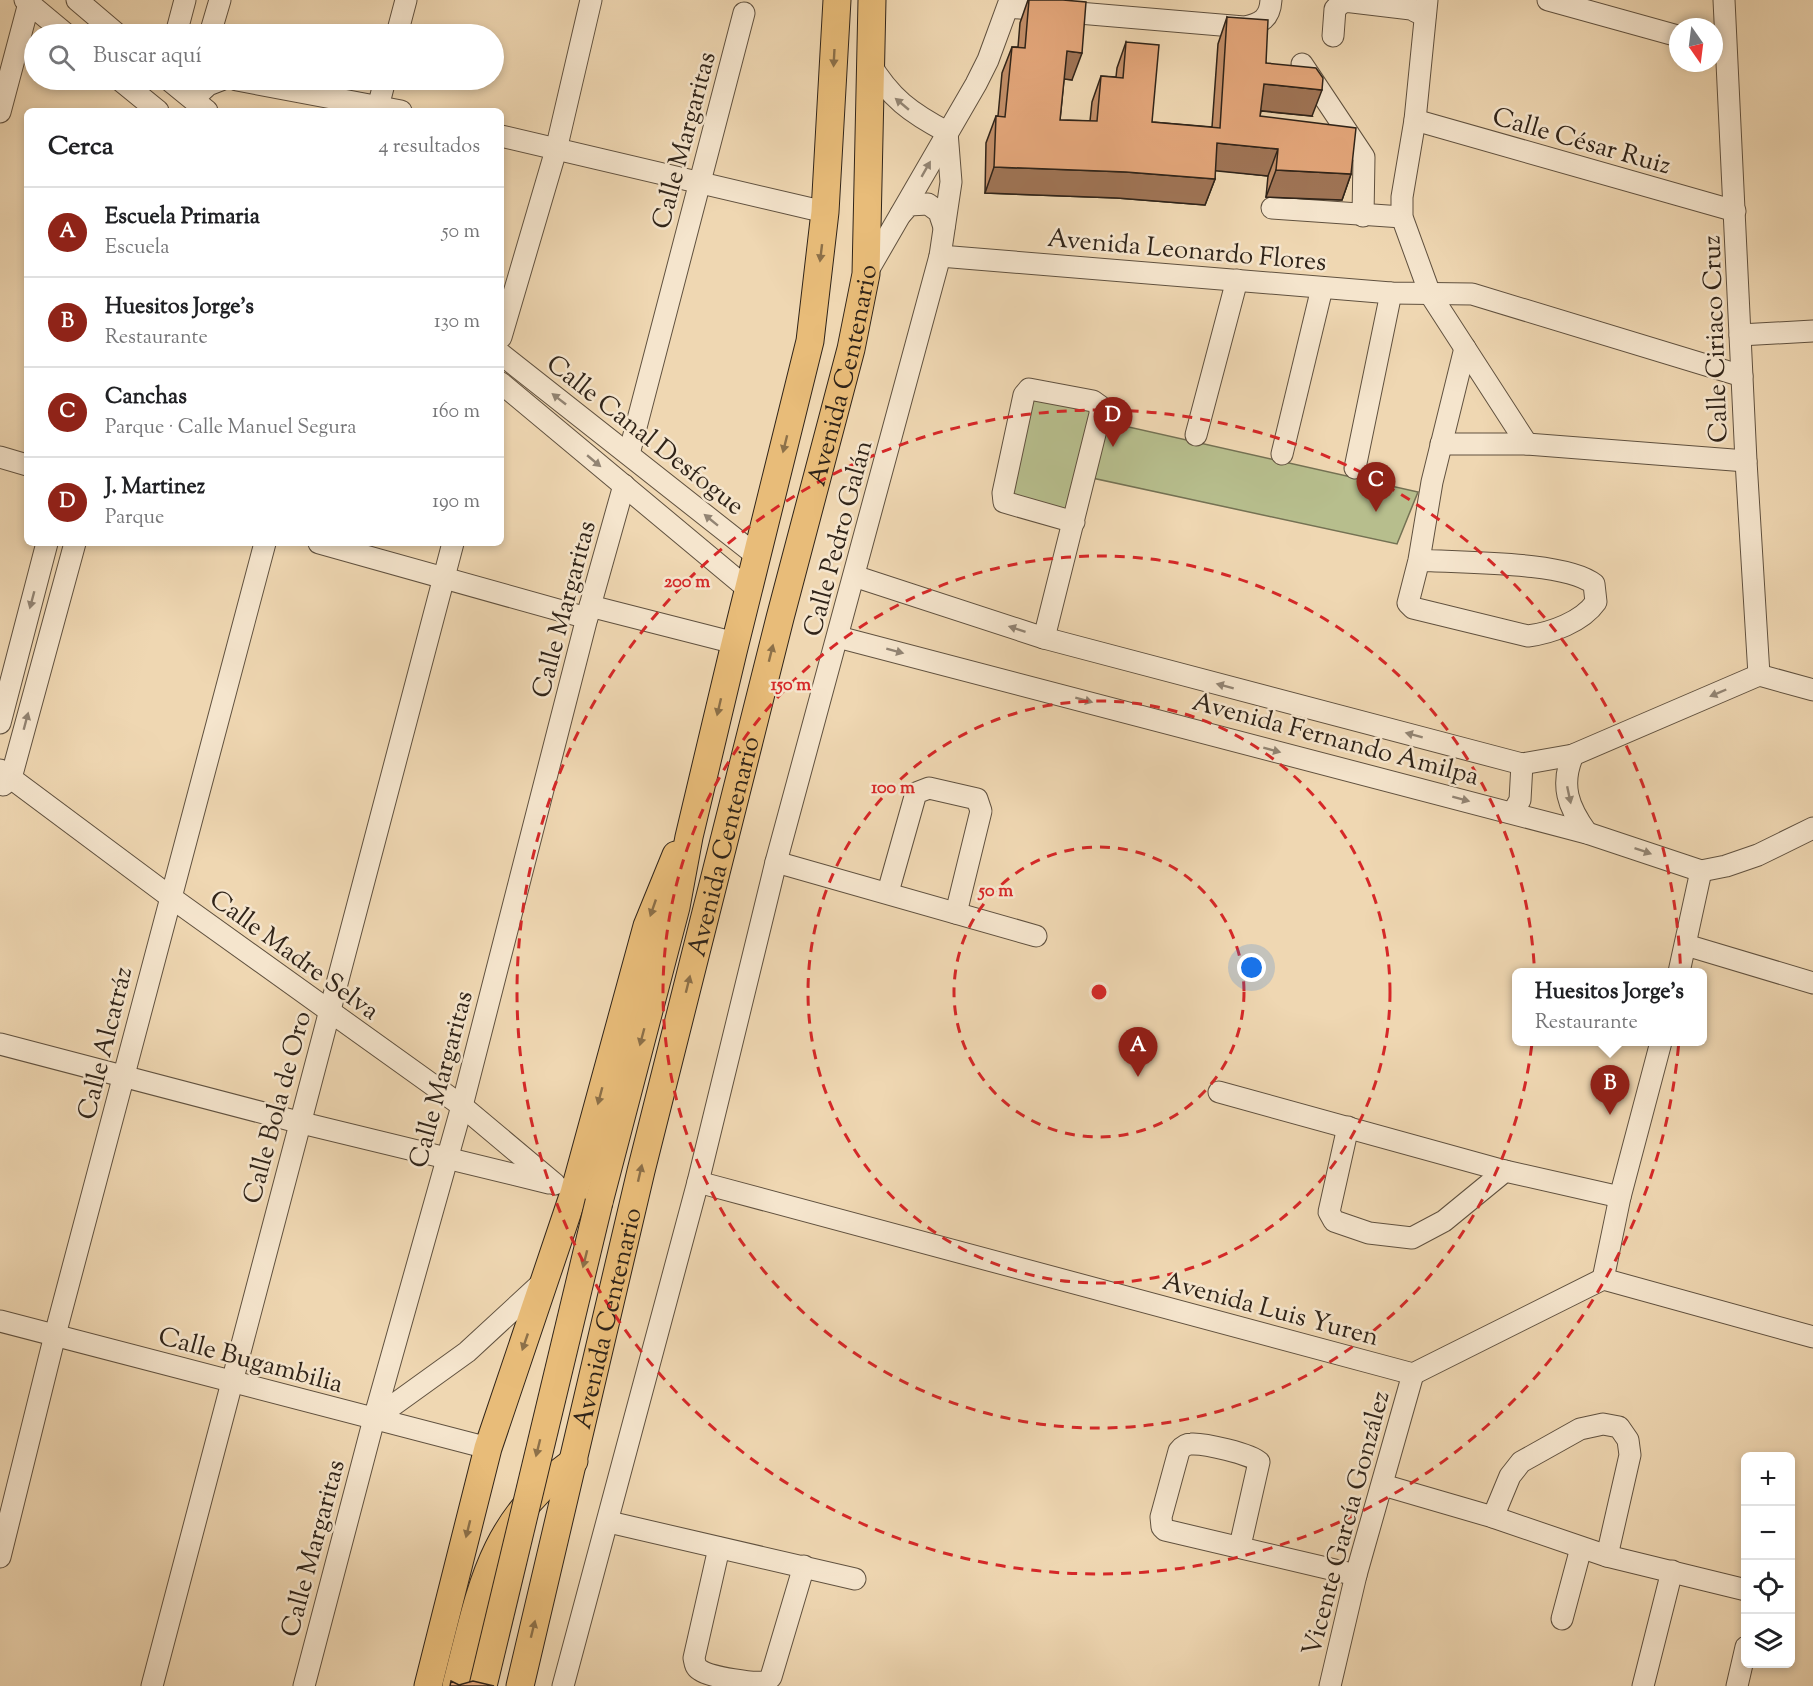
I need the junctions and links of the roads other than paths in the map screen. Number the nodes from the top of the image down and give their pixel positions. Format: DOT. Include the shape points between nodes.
graph roads {
  1 [pos="77,0"];
  2 [pos="185,0"];
  3 [pos="220,0"];
  4 [pos="406,0"];
  5 [pos="591,0"];
  6 [pos="837,0"];
  7 [pos="872,0"];
  8 [pos="1271,0"];
  9 [pos="1548,0"];
  10 [pos="1724,0"];
  11 [pos="27,2"];
  12 [pos="1009,4"];
  13 [pos="1426,8"];
  14 [pos="744,13"];
  15 [pos="1722,18"];
  16 [pos="54,24"];
  17 [pos="105,24"];
  18 [pos="179,24"];
  19 [pos="213,24"];
  20 [pos="400,24"];
  21 [pos="1669,34"];
  22 [pos="1333,36"];
  23 [pos="869,62"];
  24 [pos="1302,64"];
  25 [pos="1722,72"];
  26 [pos="132,90"];
  27 [pos="166,90"];
  28 [pos="182,90"];
  29 [pos="287,90"];
  30 [pos="382,90"];
  31 [pos="197,100"];
  32 [pos="154,108"];
  33 [pos="163,108"];
  34 [pos="378,108"];
  35 [pos="0,112"];
  36 [pos="1415,120"];
  37 [pos="947,132"];
  38 [pos="504,137"];
  39 [pos="556,150"];
  40 [pos="701,181"];
  41 [pos="1272,208"];
  42 [pos="1735,211"];
  43 [pos="825,212"];
  44 [pos="900,214"];
  45 [pos="1363,216"];
  46 [pos="1402,217"];
  47 [pos="945,227"];
  48 [pos="940,256"];
  49 [pos="866,274"];
  50 [pos="1237,279"];
  51 [pos="1322,288"];
  52 [pos="1391,294"];
  53 [pos="1430,294"];
  54 [pos="504,327"];
  55 [pos="1813,331"];
  56 [pos="1740,335"];
  57 [pos="1465,348"];
  58 [pos="504,356"];
  59 [pos="1742,376"];
  60 [pos="504,385"];
  61 [pos="1196,435"];
  62 [pos="1441,444"];
  63 [pos="1527,444"];
  64 [pos="629,454"];
  65 [pos="1282,454"];
  66 [pos="0,457"];
  67 [pos="1746,461"];
  68 [pos="24,464"];
  69 [pos="1355,468"];
  70 [pos="624,485"];
  71 [pos="1074,522"];
  72 [pos="46,546"];
  73 [pos="74,546"];
  74 [pos="264,546"];
  75 [pos="330,546"];
  76 [pos="452,546"];
  77 [pos="757,556"];
  78 [pos="1419,560"];
  79 [pos="854,576"];
  80 [pos="443,578"];
  81 [pos="748,589"];
  82 [pos="588,612"];
  83 [pos="838,636"];
  84 [pos="1044,638"];
  85 [pos="735,643"];
  86 [pos="1759,675"];
  87 [pos="1813,690"];
  88 [pos="0,723"];
  89 [pos="1573,754"];
  90 [pos="1522,764"];
  91 [pos="4,778"];
  92 [pos="1512,812"];
  93 [pos="1813,828"];
  94 [pos="1587,832"];
  95 [pos="776,862"];
  96 [pos="1701,871"];
  97 [pos="888,892"];
  98 [pos="169,896"];
  99 [pos="956,913"];
  100 [pos="1036,936"];
  101 [pos="1686,945"];
  102 [pos="1680,968"];
  103 [pos="1812,981"];
  104 [pos="330,1013"];
  105 [pos="0,1044"];
  106 [pos="1660,1046"];
  107 [pos="125,1075"];
  108 [pos="1219,1092"];
  109 [pos="462,1106"];
  110 [pos="298,1122"];
  111 [pos="1348,1127"];
  112 [pos="446,1158"];
  113 [pos="1505,1171"];
  114 [pos="698,1182"];
  115 [pos="576,1193"];
  116 [pos="1620,1197"];
  117 [pos="548,1277"];
  118 [pos="1603,1279"];
  119 [pos="0,1321"];
  120 [pos="55,1335"];
  121 [pos="1813,1337"];
  122 [pos="1413,1374"];
  123 [pos="231,1382"];
  124 [pos="374,1419"];
  125 [pos="488,1448"];
  126 [pos="574,1461"];
  127 [pos="1383,1485"];
  128 [pos="1493,1517"];
  129 [pos="609,1522"];
  130 [pos="1240,1546"];
  131 [pos="719,1548"];
  132 [pos="1581,1548"];
  133 [pos="1607,1556"];
  134 [pos="0,1557"];
  135 [pos="804,1566"];
  136 [pos="1672,1571"];
  137 [pos="1356,1575"];
  138 [pos="855,1579"];
  139 [pos="1741,1589"];
  140 [pos="1562,1619"];
  141 [pos="1741,1668"];
  142 [pos="152,1686"];
  143 [pos="304,1686"];
  144 [pos="428,1686"];
  145 [pos="456,1686"];
  146 [pos="483,1686"];
  147 [pos="520,1686"];
  148 [pos="563,1686"];
  149 [pos="1330,1686"];
  150 [pos="1643,1686"];
  151 [pos="1737,1686"];
  1 -- 17 [label="street"];
  2 -- 18 [label="street"];
  3 -- 19 [label="street"];
  4 -- 20 [label="street"];
  5 -- 39 [label="street"];
  6 -- 43 [label="main road, Avenida Centenario, one-way"];
  7 -- 23 [label="main road, Avenida Centenario"];
  8 -- 12 [label="street" via="1266,18 1244,27"];
  9 -- 21 [label="street"];
  10 -- 15 [label="street, Calle Ciriaco Cruz"];
  11 -- 16 [label="street"];
  11 -- 35 [label="street"];
  12 -- 37 [label="street" via="988,60"];
  13 -- 22 [label="street" via="1344,1 1335,9"];
  13 -- 36 [label="street"];
  14 -- 40 [label="street, Calle Margaritas"];
  37 -- 23 [label="street, one-way" via="896,99"];
  23 -- 49 [label="main road, Avenida Centenario"];
  24 -- 45 [label="street" via="1364,157"];
  25 -- 42 [label="street, Calle Ciriaco Cruz"];
  26 -- 32 [label="street"];
  27 -- 33 [label="street"];
  28 -- 31 [label="street"];
  29 -- 34 [label="street"];
  30 -- 34 [label="street"];
  36 -- 42 [label="street, Calle César Ruiz"];
  36 -- 46 [label="street"];
  44 -- 37 [label="street, one-way"];
  37 -- 47 [label="street, Calle Pedro Galán" via="951,182"];
  38 -- 39 [label="street"];
  39 -- 40 [label="street"];
  39 -- 54 [label="street"];
  40 -- 43 [label="street"];
  40 -- 64 [label="street, Calle Margaritas"];
  41 -- 45 [label="street"];
  42 -- 56 [label="street, Calle Ciriaco Cruz"];
  43 -- 77 [label="main road, Avenida Centenario, one-way" via="810,341"];
  44 -- 47 [label="street" via="909,205 928,204 939,212"];
  44 -- 49 [label="street"];
  45 -- 46 [label="street"];
  46 -- 53 [label="street"];
  47 -- 48 [label="street, Calle Pedro Galán"];
  48 -- 50 [label="street, Avenida Leonardo Flores"];
  48 -- 79 [label="street, Calle Pedro Galán"];
  126 -- 49 [label="main road, Avenida Centenario, one-way" via="641,1172 851,349"];
  50 -- 51 [label="street, Avenida Leonardo Flores"];
  50 -- 61 [label="street"];
  51 -- 52 [label="street, Avenida Leonardo Flores"];
  51 -- 65 [label="street"];
  52 -- 53 [label="street, Avenida Leonardo Flores"];
  52 -- 69 [label="street"];
  53 -- 57 [label="street"];
  53 -- 59 [label="street, Avenida Leonardo Flores" via="1472,294"];
  55 -- 56 [label="street"];
  56 -- 59 [label="street, Calle Ciriaco Cruz"];
  57 -- 62 [label="street"];
  57 -- 63 [label="street"];
  64 -- 58 [label="street, Calle Canal Desfogue, one-way"];
  59 -- 67 [label="street, Calle Ciriaco Cruz"];
  60 -- 70 [label="street, one-way"];
  62 -- 63 [label="street"];
  62 -- 78 [label="street"];
  63 -- 67 [label="street"];
  77 -- 64 [label="street, Calle Canal Desfogue, one-way"];
  66 -- 68 [label="street"];
  67 -- 86 [label="street, Calle Ciriaco Cruz"];
  70 -- 81 [label="street"];
  70 -- 82 [label="street, Calle Margaritas"];
  71 -- 71 [label="street" via="1100,406 1093,401 1029,389 1024,395 1004,502"];
  71 -- 84 [label="street"];
  72 -- 88 [label="street, one-way"];
  91 -- 73 [label="street, one-way"];
  74 -- 98 [label="street, Calle Alcatráz"];
  75 -- 80 [label="street"];
  76 -- 80 [label="street, Calle Bola de Oro"];
  77 -- 81 [label="main road, Avenida Centenario"];
  78 -- 78 [label="street" via="1407,600 1410,606 1512,634 1543,634 1584,615 1596,602 1594,584 1585,577 1558,570"];
  79 -- 83 [label="street, Calle Pedro Galán"];
  84 -- 79 [label="street, Avenida Fernando Amilpa, one-way"];
  80 -- 82 [label="street"];
  80 -- 104 [label="street, Calle Bola de Oro"];
  81 -- 85 [label="main road, Avenida Centenario"];
  82 -- 85 [label="street"];
  82 -- 109 [label="street, Calle Margaritas"];
  83 -- 92 [label="street, Avenida Fernando Amilpa, one-way"];
  83 -- 95 [label="street, Calle Pedro Galán"];
  90 -- 84 [label="street, Avenida Fernando Amilpa, one-way"];
  85 -- 115 [label="main road, Avenida Centenario, one-way" via="676,908"];
  86 -- 87 [label="street"];
  86 -- 89 [label="street, Avenida Fernando Amilpa, one-way"];
  89 -- 90 [label="street, Avenida Fernando Amilpa"];
  89 -- 94 [label="street, one-way" via="1565,773 1568,796 1575,816"];
  90 -- 92 [label="street" via="1520,800"];
  91 -- 98 [label="street, Calle Madre Selva"];
  92 -- 94 [label="street, Avenida Fernando Amilpa"];
  93 -- 96 [label="street" via="1758,855"];
  94 -- 96 [label="street, Avenida Fernando Amilpa, one-way"];
  95 -- 97 [label="street"];
  95 -- 114 [label="street, Calle Pedro Galán"];
  96 -- 101 [label="street"];
  97 -- 99 [label="street"];
  97 -- 99 [label="street" via="916,793 929,788 977,800 981,811"];
  98 -- 104 [label="street, Calle Madre Selva"];
  98 -- 107 [label="street, Calle Alcatráz"];
  99 -- 100 [label="street"];
  101 -- 102 [label="street"];
  101 -- 103 [label="street"];
  104 -- 109 [label="street, Calle Madre Selva"];
  104 -- 110 [label="street, Calle Bola de Oro"];
  105 -- 107 [label="street"];
  106 -- 116 [label="street"];
  107 -- 110 [label="street"];
  107 -- 120 [label="street, Calle Alcatráz"];
  108 -- 111 [label="street"];
  109 -- 112 [label="street, Calle Margaritas"];
  109 -- 115 [label="street, Calle Madre Selva"];
  110 -- 112 [label="street"];
  110 -- 123 [label="street, Calle Bola de Oro"];
  111 -- 113 [label="street"];
  111 -- 113 [label="street" via="1329,1212 1334,1221 1369,1233 1414,1237 1444,1221"];
  112 -- 115 [label="street"];
  112 -- 124 [label="street, Calle Margaritas"];
  113 -- 116 [label="street"];
  114 -- 122 [label="street, Avenida Luis Yuren"];
  114 -- 129 [label="street, Calle Pedro Galán"];
  115 -- 117 [label="main road, Avenida Centenario"];
  115 -- 146 [label="main road, Avenida Centenario, one-way, bridge"];
  116 -- 118 [label="street"];
  117 -- 124 [label="street" via="467,1352"];
  117 -- 125 [label="main road, Avenida Centenario, one-way"];
  118 -- 121 [label="street"];
  118 -- 122 [label="street"];
  119 -- 120 [label="street, Calle Bugambilia"];
  120 -- 123 [label="street, Calle Bugambilia"];
  120 -- 134 [label="street, Calle Alcatráz"];
  122 -- 127 [label="street, Vicente García González"];
  123 -- 124 [label="street, Calle Bugambilia"];
  123 -- 142 [label="street, Calle Bola de Oro"];
  124 -- 125 [label="street, Calle Bugambilia"];
  124 -- 143 [label="street, Calle Margaritas"];
  125 -- 144 [label="main road, Avenida Centenario, one-way"];
  126 -- 145 [label="main road" via="540,1488 501,1540 484,1580"];
  147 -- 126 [label="main road, Avenida Centenario, one-way"];
  127 -- 128 [label="street"];
  127 -- 137 [label="street, Vicente García González"];
  128 -- 132 [label="street"];
  128 -- 133 [label="street" via="1510,1476 1521,1462 1580,1430 1603,1424 1619,1427 1628,1440 1630,1455"];
  129 -- 131 [label="street"];
  129 -- 148 [label="street, Calle Pedro Galán"];
  130 -- 130 [label="street" via="1162,1527 1161,1517 1179,1451 1186,1445 1250,1456 1258,1462"];
  130 -- 137 [label="street"];
  131 -- 135 [label="street"];
  131 -- 135 [label="street" via="694,1658 697,1669 754,1683 767,1681"];
  132 -- 133 [label="street"];
  132 -- 140 [label="street"];
  133 -- 136 [label="street"];
  135 -- 138 [label="street"];
  136 -- 139 [label="street"];
  136 -- 150 [label="street"];
  137 -- 149 [label="street, Vicente García González"];
  141 -- 151 [label="street"];
}
